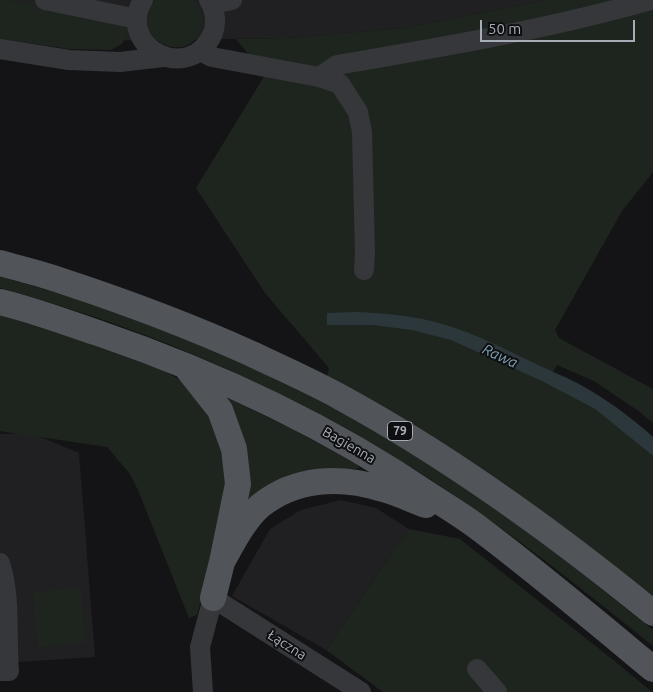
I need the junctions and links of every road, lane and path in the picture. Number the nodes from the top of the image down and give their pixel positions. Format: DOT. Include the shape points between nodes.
graph roads {
  1 [pos="45,0"];
  2 [pos="143,0"];
  3 [pos="232,0"];
  4 [pos="651,0"];
  5 [pos="210,2"];
  6 [pos="137,19"];
  7 [pos="0,50"];
  8 [pos="200,51"];
  9 [pos="163,57"];
  10 [pos="319,77"];
  11 [pos="0,264"];
  12 [pos="364,270"];
  13 [pos="0,302"];
  14 [pos="184,365"];
  15 [pos="475,525"];
  16 [pos="222,562"];
  17 [pos="0,563"];
  18 [pos="213,598"];
  19 [pos="653,613"];
  20 [pos="477,669"];
  21 [pos="653,669"];
  22 [pos="0,671"];
  23 [pos="203,692"];
  24 [pos="361,692"];
  25 [pos="497,692"];
  1 -- 6 [label="street"];
  2 -- 6 [label="street"];
  3 -- 5 [label="street"];
  4 -- 10 [label="street" via="510,33 337,65"];
  5 -- 8 [label="street" via="215,16 214,29"];
  6 -- 9 [label="street" via="144,42"];
  7 -- 9 [label="street" via="69,60 120,62"];
  8 -- 9 [label="street" via="189,57"];
  8 -- 10 [label="street" via="212,57"];
  10 -- 12 [label="street" via="340,84 358,112 362,132"];
  11 -- 19 [label="main road, 79" via="60,280 180,323 339,396 479,481"];
  13 -- 14 [label="main road, Bagienna" via="115,338"];
  14 -- 15 [label="main road, Bagienna" via="261,399 350,445"];
  14 -- 16 [label="main road" via="220,410 234,449 238,484"];
  15 -- 16 [label="main road" via="384,489 349,481 314,481 285,491 260,506 243,526"];
  15 -- 21 [label="main road, Bagienna"];
  16 -- 18 [label="main road"];
  17 -- 22 [label="street" via="8,622 9,671"];
  18 -- 23 [label="street" via="200,646"];
  18 -- 24 [label="street, Łączna"];
  20 -- 25 [label="street"];
}
